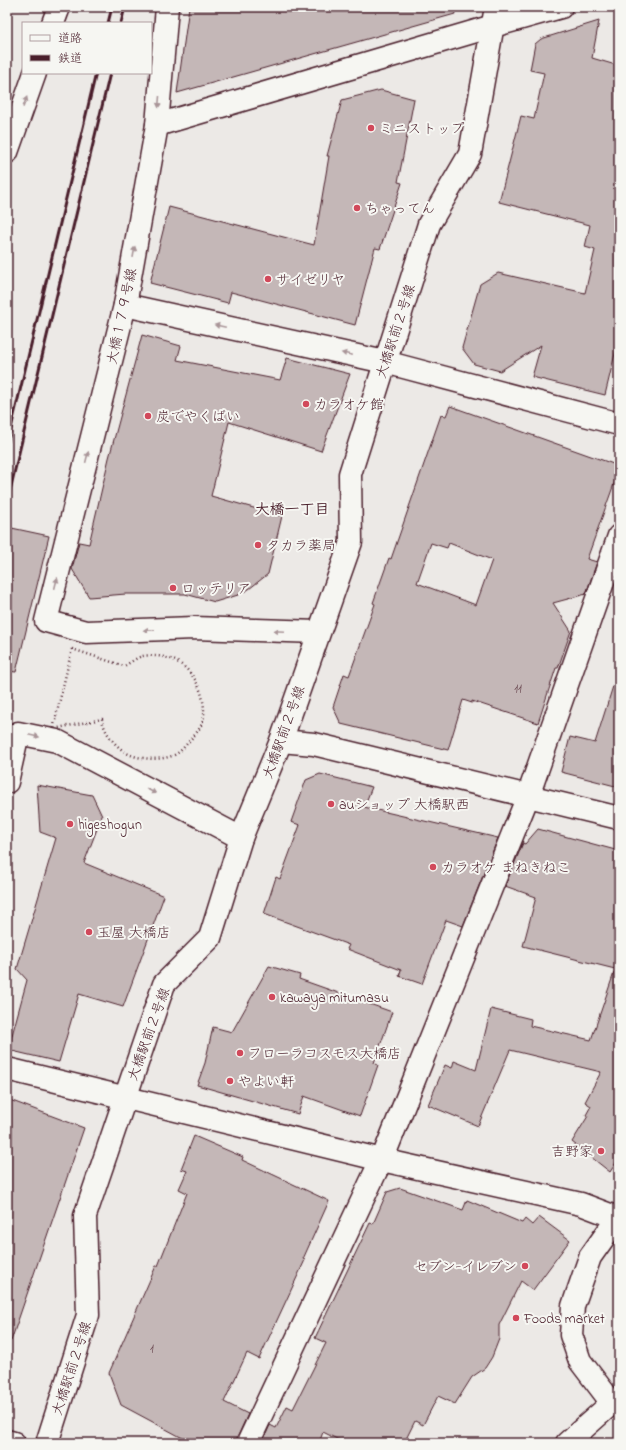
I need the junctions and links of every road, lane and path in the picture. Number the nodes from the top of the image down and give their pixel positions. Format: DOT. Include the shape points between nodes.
graph roads {
  1 [pos="58,7"];
  2 [pos="167,7"];
  3 [pos="561,7"];
  4 [pos="494,16"];
  5 [pos="53,22"];
  6 [pos="35,74"];
  7 [pos="157,125"];
  8 [pos="7,152"];
  9 [pos="125,305"];
  10 [pos="385,362"];
  11 [pos="618,419"];
  12 [pos="619,536"];
  13 [pos="318,632"];
  14 [pos="102,719"];
  15 [pos="281,741"];
  16 [pos="7,782"];
  17 [pos="528,796"];
  18 [pos="619,818"];
  19 [pos="241,838"];
  20 [pos="7,1068"];
  21 [pos="125,1097"];
  22 [pos="382,1160"];
  23 [pos="618,1217"];
  24 [pos="615,1400"];
  25 [pos="7,1441"];
  26 [pos="14,1443"];
  27 [pos="47,1443"];
  28 [pos="248,1443"];
  29 [pos="567,1443"];
  1 -- 5 [label="street"];
  2 -- 7 [label="street, 大橋１７９号線, one-way"];
  3 -- 4 [label="street"];
  4 -- 7 [label="street"];
  4 -- 10 [label="street, 大橋駅前２号線" via="470,154 429,224"];
  8 -- 6 [label="street, one-way"];
  9 -- 7 [label="street, 大橋１７９号線, one-way"];
  10 -- 9 [label="street, one-way"];
  13 -- 9 [label="street, 大橋１７９号線, one-way" via="194,628 86,632 46,621"];
  10 -- 11 [label="street"];
  10 -- 13 [label="street, 大橋駅前２号線" via="350,474 351,542"];
  12 -- 17 [label="street"];
  13 -- 15 [label="street, 大橋駅前２号線"];
  14 -- 14 [label="path" via="53,729 72,649 124,666 143,656 174,660 190,672 201,690 205,714 200,729 178,753 171,756 150,760 130,755 114,743"];
  15 -- 17 [label="street" via="314,744"];
  15 -- 19 [label="street, 大橋駅前２号線"];
  16 -- 19 [label="street, one-way" via="18,733 57,741"];
  17 -- 18 [label="street"];
  17 -- 22 [label="street"];
  19 -- 21 [label="street, 大橋駅前２号線" via="210,938 164,984"];
  20 -- 21 [label="street"];
  21 -- 22 [label="street"];
  21 -- 27 [label="street, 大橋駅前２号線" via="86,1216 88,1315"];
  22 -- 23 [label="street" via="581,1204"];
  22 -- 28 [label="street"];
  23 -- 24 [label="street" via="590,1257 573,1306 571,1335 580,1361"];
  24 -- 29 [label="street"];
  25 -- 26 [label="street"];
}
